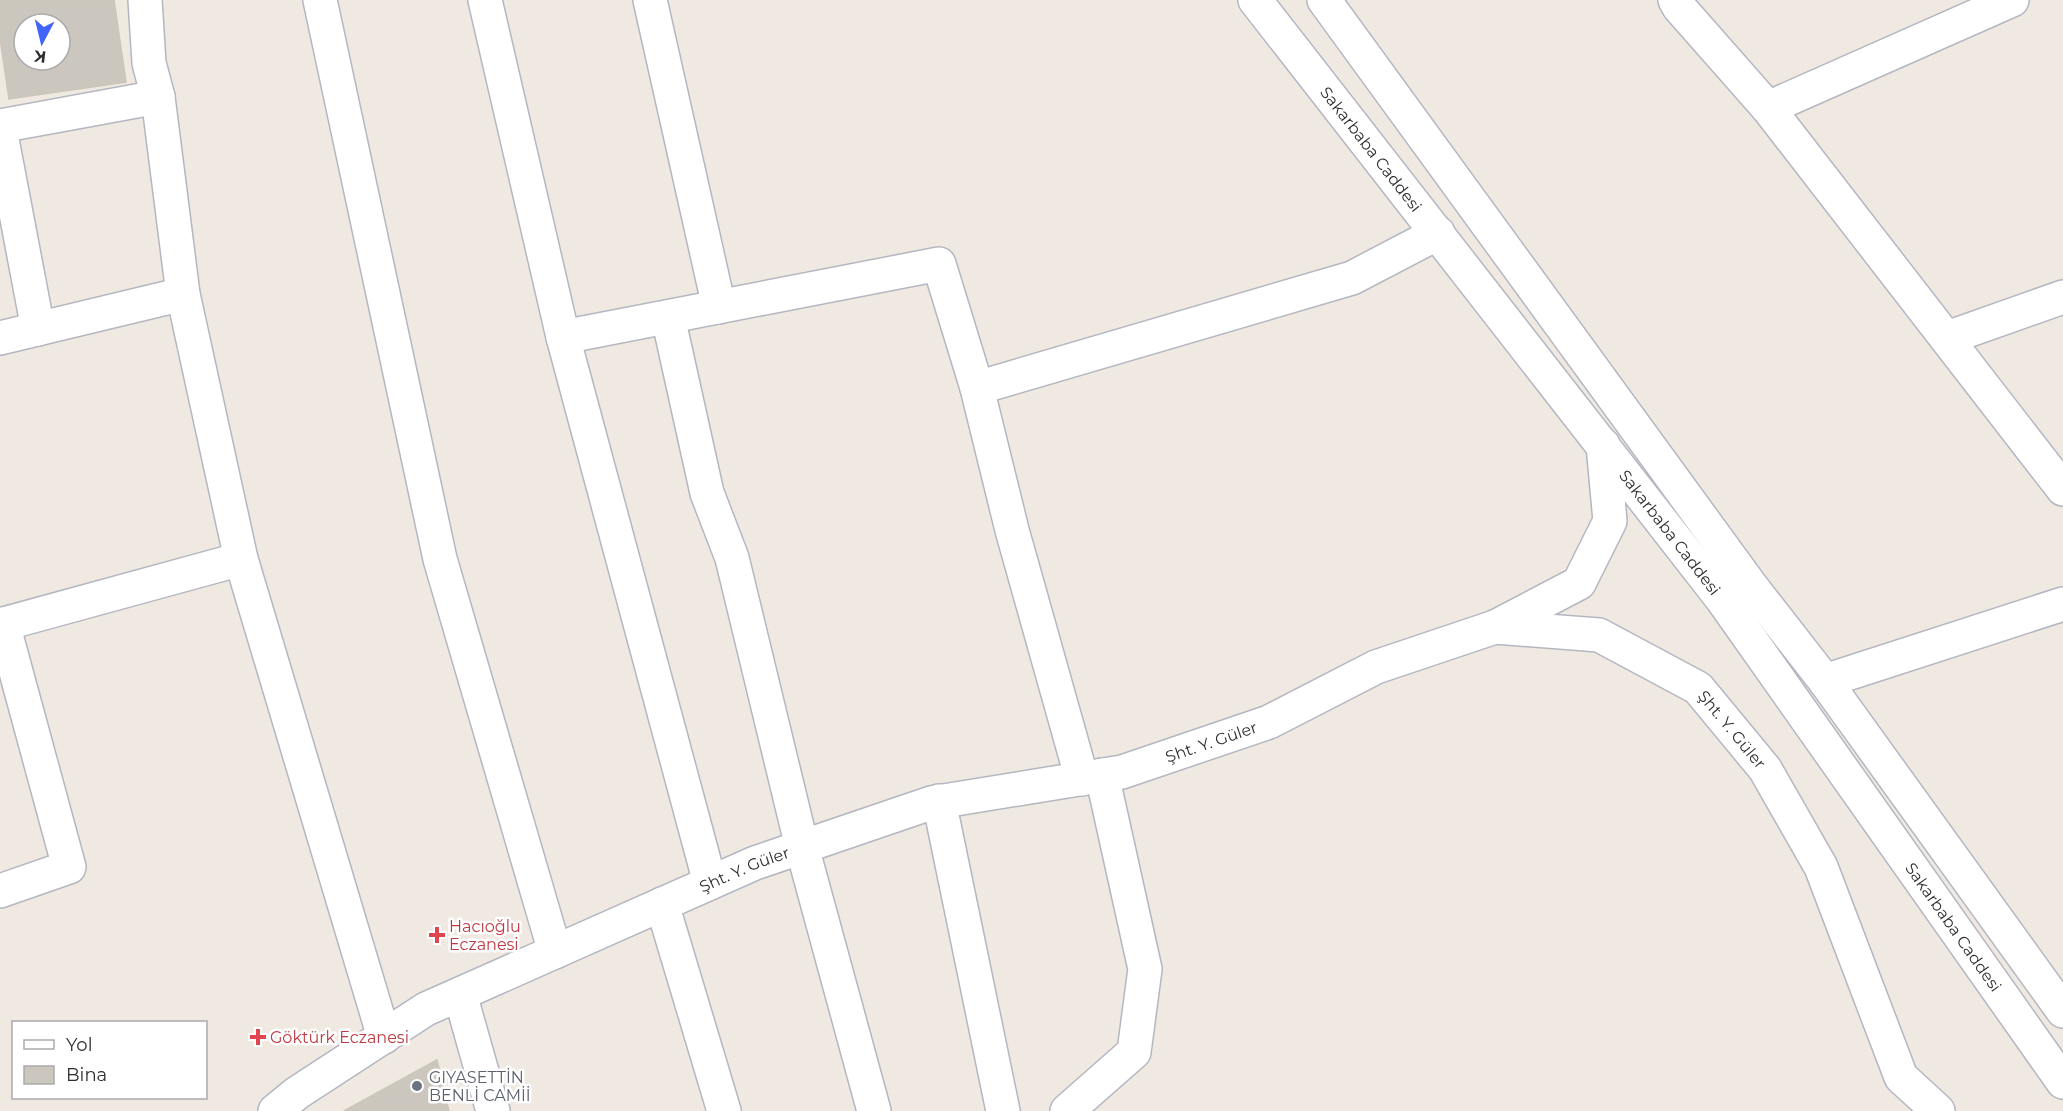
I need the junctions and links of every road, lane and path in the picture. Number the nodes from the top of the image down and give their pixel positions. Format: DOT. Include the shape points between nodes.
graph roads {
  1 [pos="145,0"];
  2 [pos="320,0"];
  3 [pos="485,0"];
  4 [pos="650,0"];
  5 [pos="1255,0"];
  6 [pos="1324,0"];
  7 [pos="1675,0"];
  8 [pos="2012,0"];
  9 [pos="158,97"];
  10 [pos="1768,108"];
  11 [pos="0,127"];
  12 [pos="1438,233"];
  13 [pos="183,294"];
  14 [pos="2063,297"];
  15 [pos="719,307"];
  16 [pos="668,317"];
  17 [pos="38,329"];
  18 [pos="563,337"];
  19 [pos="0,338"];
  20 [pos="1947,338"];
  21 [pos="977,388"];
  22 [pos="1603,445"];
  23 [pos="2063,489"];
  24 [pos="241,559"];
  25 [pos="2063,604"];
  26 [pos="1,624"];
  27 [pos="1495,627"];
  28 [pos="1825,681"];
  29 [pos="1092,777"];
  30 [pos="939,801"];
  31 [pos="802,847"];
  32 [pos="710,883"];
  33 [pos="0,891"];
  34 [pos="662,904"];
  35 [pos="555,952"];
  36 [pos="460,994"];
  37 [pos="2063,1011"];
  38 [pos="384,1037"];
  39 [pos="2063,1082"];
  40 [pos="275,1111"];
  41 [pos="493,1111"];
  42 [pos="724,1111"];
  43 [pos="874,1111"];
  44 [pos="1004,1111"];
  45 [pos="1067,1111"];
  46 [pos="1938,1111"];
  1 -- 9 [label="street" via="149,63"];
  2 -- 35 [label="street" via="440,559"];
  3 -- 18 [label="street"];
  4 -- 15 [label="street"];
  5 -- 12 [label="street, Sakarbaba Caddesi"];
  6 -- 28 [label="street, Sakarbaba Caddesi" via="1751,586"];
  7 -- 10 [label="street"];
  8 -- 10 [label="street"];
  9 -- 11 [label="street"];
  9 -- 13 [label="street"];
  10 -- 20 [label="street"];
  11 -- 17 [label="street"];
  12 -- 21 [label="street" via="1352,278"];
  12 -- 22 [label="street, Sakarbaba Caddesi"];
  13 -- 17 [label="street"];
  13 -- 24 [label="street"];
  14 -- 20 [label="street"];
  15 -- 16 [label="street"];
  15 -- 21 [label="street" via="939,264"];
  16 -- 18 [label="street"];
  16 -- 31 [label="street" via="707,493 732,558"];
  17 -- 19 [label="street"];
  18 -- 32 [label="street"];
  20 -- 23 [label="street"];
  21 -- 29 [label="street" via="1011,530"];
  22 -- 27 [label="street" via="1610,521 1579,583"];
  22 -- 39 [label="street, Sakarbaba Caddesi" via="1722,599"];
  24 -- 26 [label="street"];
  24 -- 38 [label="street"];
  25 -- 28 [label="street"];
  26 -- 33 [label="street" via="69,867"];
  27 -- 29 [label="street, Şht. Y. Güler" via="1376,667 1269,722 1122,772"];
  27 -- 46 [label="street, Şht. Y. Güler" via="1599,635 1698,688 1765,769 1821,867 1901,1077"];
  28 -- 37 [label="street, Sakarbaba Caddesi"];
  29 -- 30 [label="street, Şht. Y. Güler"];
  29 -- 45 [label="street" via="1145,969 1134,1053"];
  30 -- 31 [label="street, Şht. Y. Güler"];
  30 -- 44 [label="street"];
  31 -- 32 [label="street, Şht. Y. Güler"];
  31 -- 43 [label="street"];
  32 -- 34 [label="street, Şht. Y. Güler"];
  34 -- 35 [label="street, Şht. Y. Güler"];
  34 -- 42 [label="street"];
  35 -- 36 [label="street, Şht. Y. Güler"];
  36 -- 38 [label="street, Şht. Y. Güler" via="426,1009"];
  36 -- 41 [label="street"];
  38 -- 40 [label="street, Şht. Y. Güler"];
}
